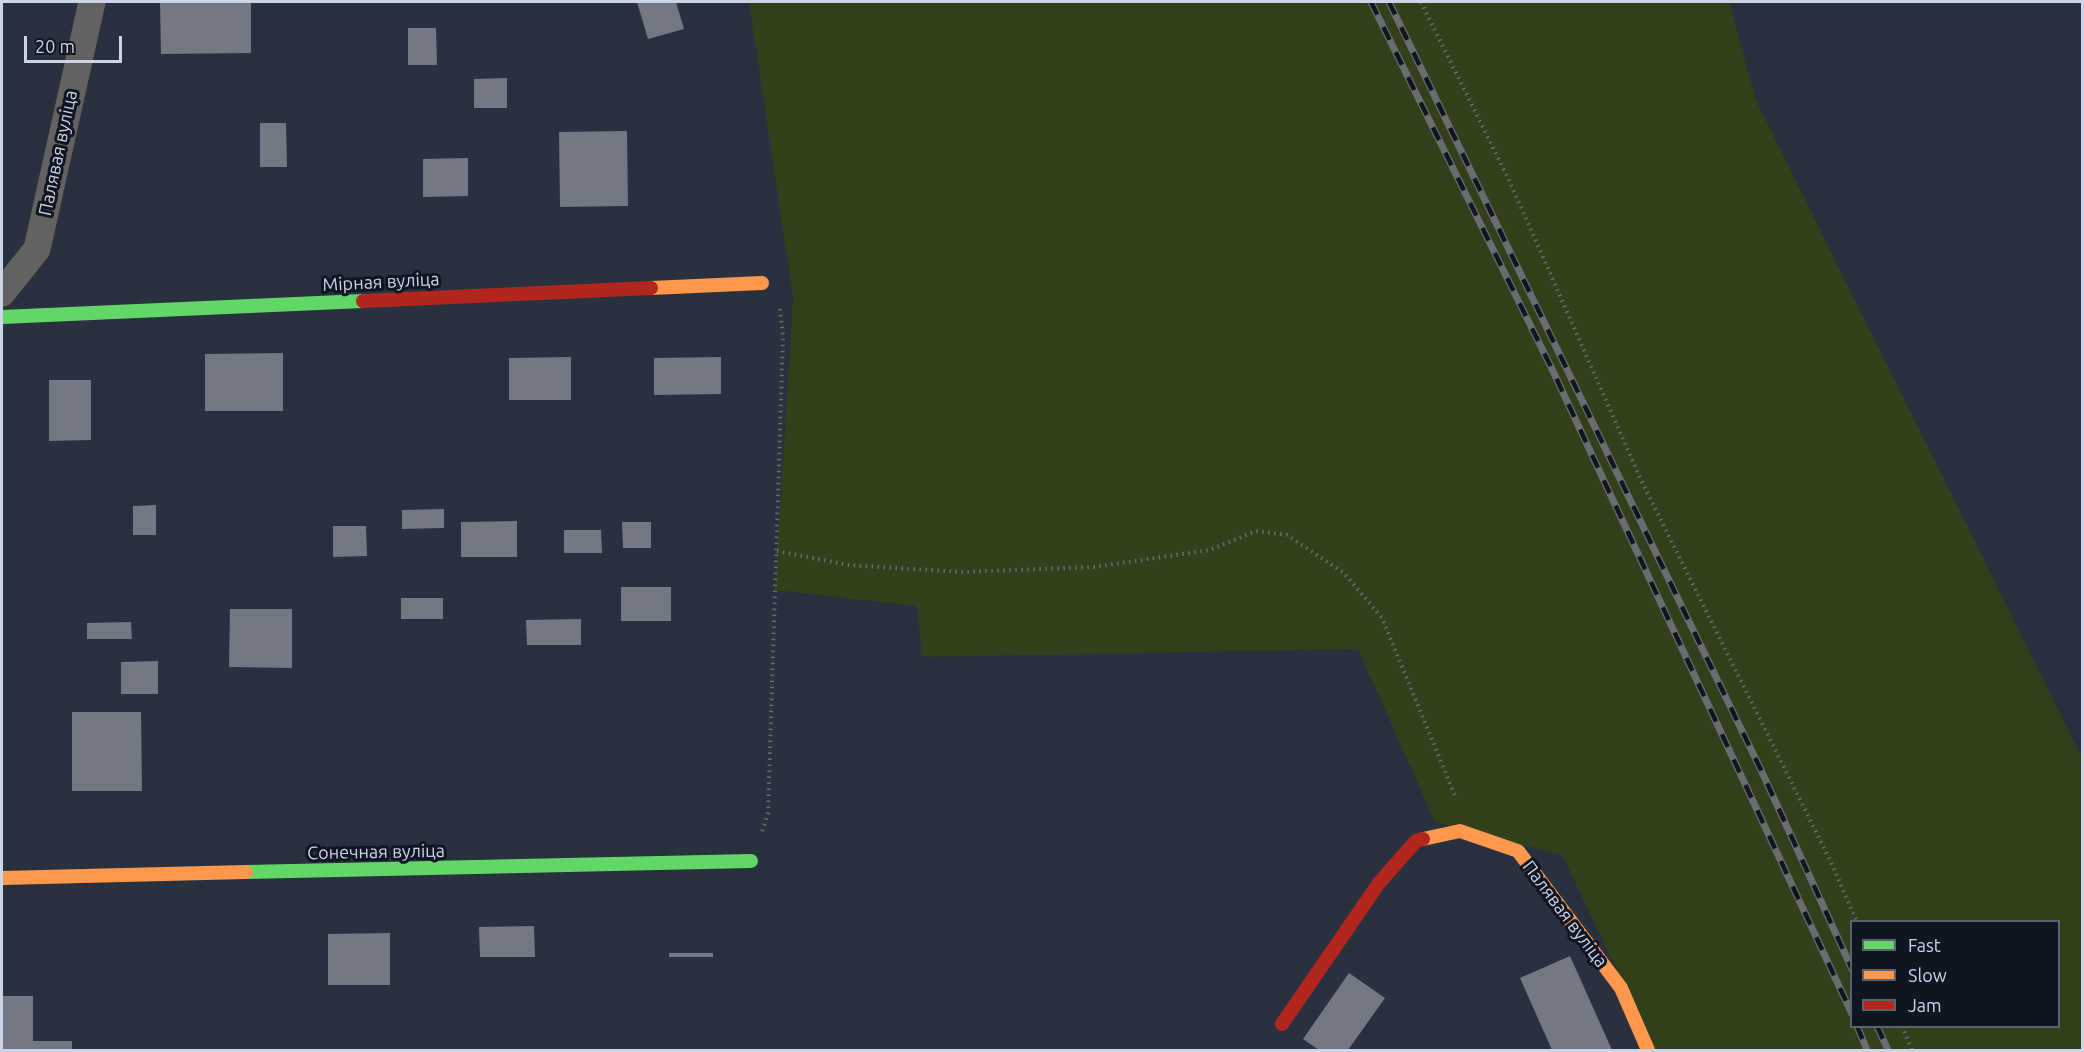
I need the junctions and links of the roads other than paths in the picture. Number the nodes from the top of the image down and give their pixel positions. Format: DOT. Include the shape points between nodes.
graph roads {
  1 [pos="92,2"];
  2 [pos="762,283"];
  3 [pos="2,293"];
  4 [pos="2,317"];
  5 [pos="751,861"];
  6 [pos="2,878"];
  7 [pos="1282,1024"];
  8 [pos="1648,1050"];
  1 -- 3 [label="street, Палявая вуліца" via="37,249"];
  2 -- 4 [label="street, Мірная вуліца"];
  5 -- 6 [label="street, Сонечная вуліца"];
  7 -- 8 [label="street, Палявая вуліца" via="1379,883 1416,841 1460,831 1518,851 1621,988"];
}
